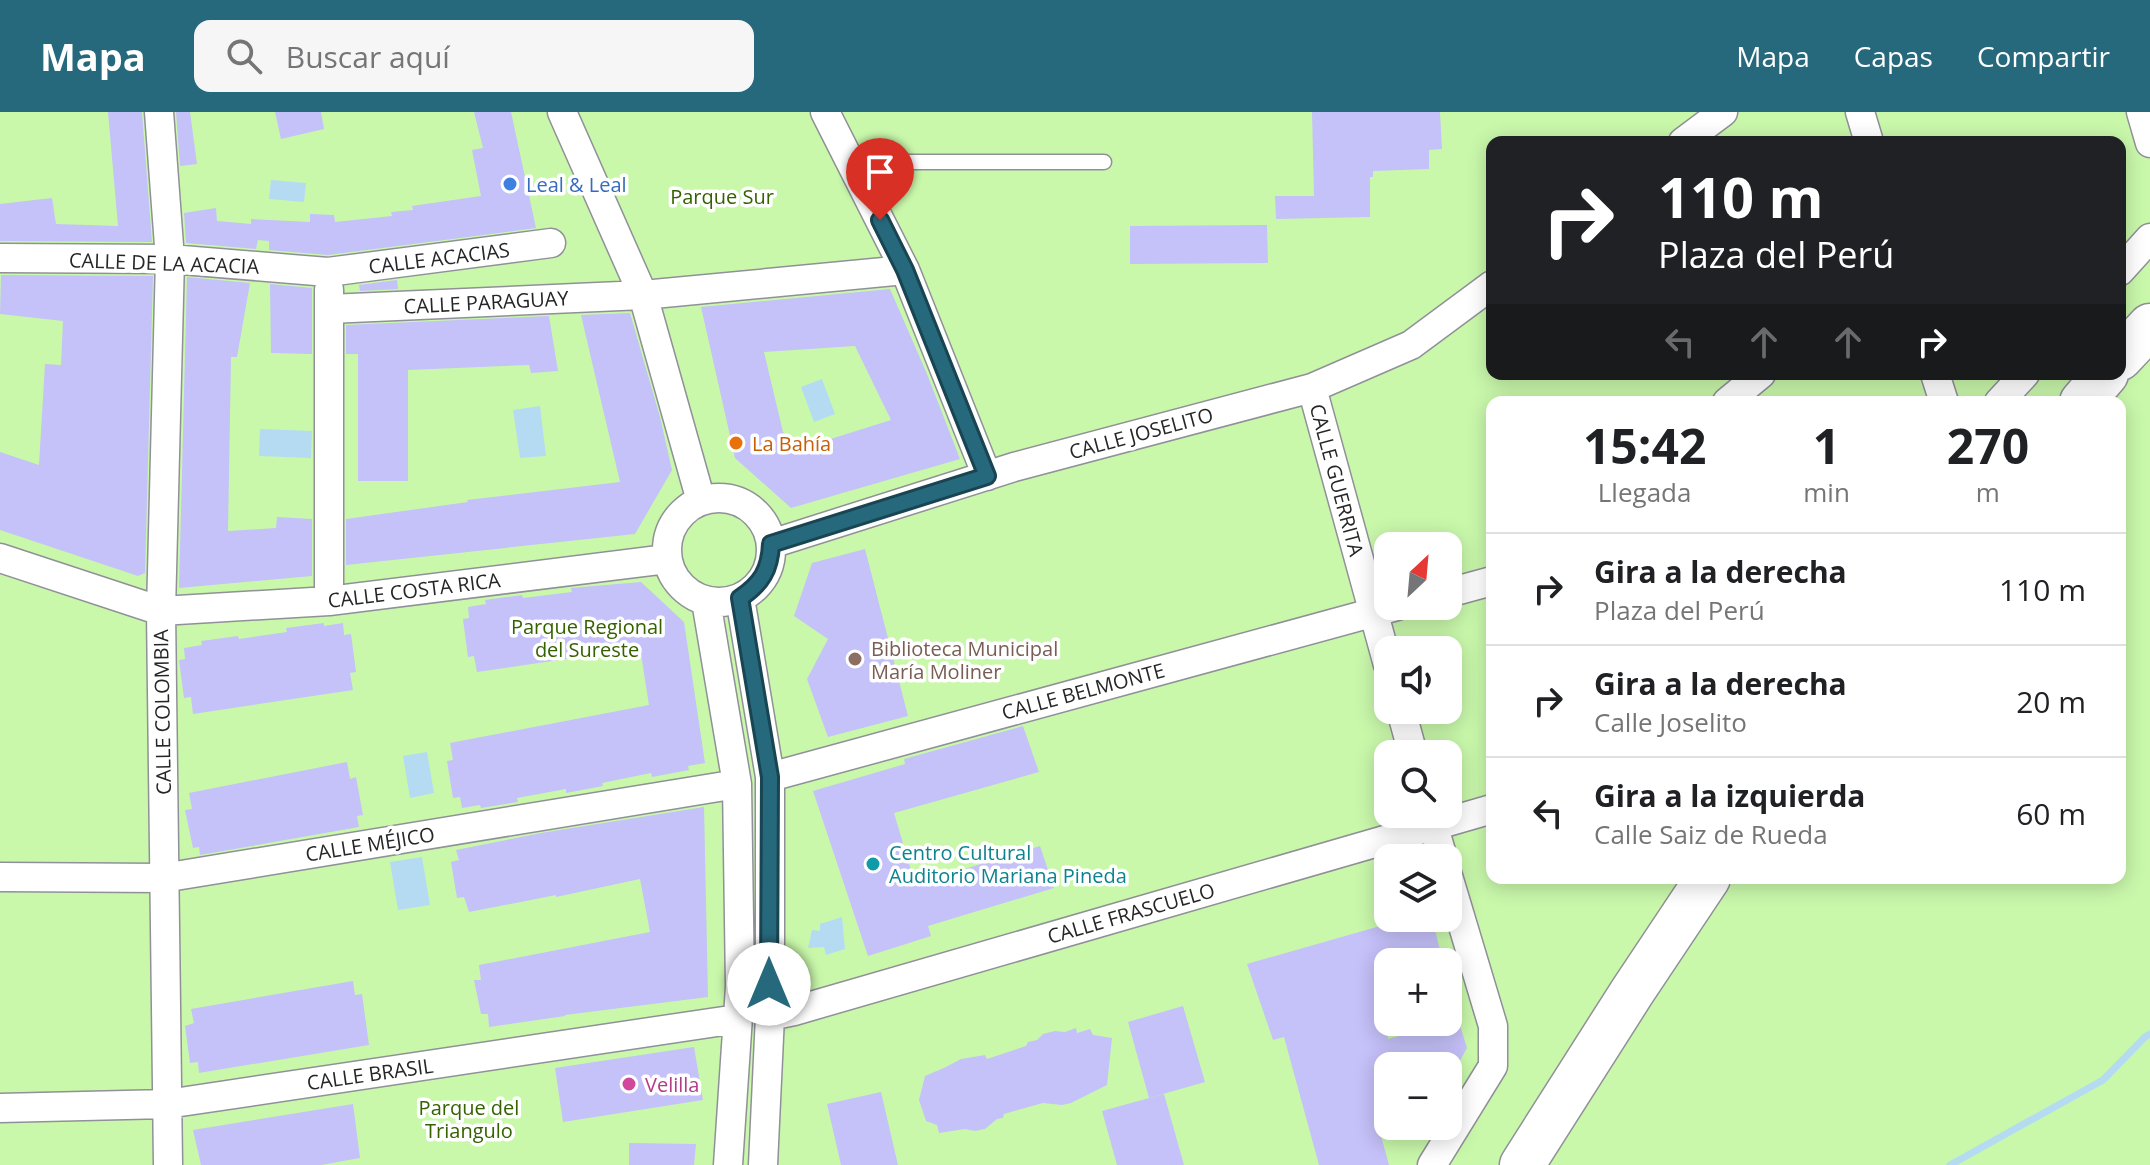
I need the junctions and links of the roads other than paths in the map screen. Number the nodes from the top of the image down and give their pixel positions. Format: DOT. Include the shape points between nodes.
graph roads {
  1 [pos="159,112"];
  2 [pos="562,112"];
  3 [pos="825,112"];
  4 [pos="1723,112"];
  5 [pos="1860,112"];
  6 [pos="2141,112"];
  7 [pos="1691,136"];
  8 [pos="1867,136"];
  9 [pos="2150,143"];
  10 [pos="1104,162"];
  11 [pos="854,169"];
  12 [pos="2150,238"];
  13 [pos="551,243"];
  14 [pos="0,258"];
  15 [pos="170,259"];
  16 [pos="2126,264"];
  17 [pos="905,270"];
  18 [pos="328,272"];
  19 [pos="1486,289"];
  20 [pos="643,295"];
  21 [pos="329,309"];
  22 [pos="2150,326"];
  23 [pos="2126,352"];
  24 [pos="1754,380"];
  25 [pos="2019,380"];
  26 [pos="2101,380"];
  27 [pos="1312,388"];
  28 [pos="1734,396"];
  29 [pos="2005,396"];
  30 [pos="2087,396"];
  31 [pos="987,476"];
  32 [pos="701,501"];
  33 [pos="771,544"];
  34 [pos="0,558"];
  35 [pos="667,559"];
  36 [pos="1374,576"];
  37 [pos="1486,583"];
  38 [pos="1462,589"];
  39 [pos="740,598"];
  40 [pos="329,601"];
  41 [pos="706,601"];
  42 [pos="161,611"];
  43 [pos="1374,612"];
  44 [pos="770,777"];
  45 [pos="737,784"];
  46 [pos="1486,810"];
  47 [pos="1462,814"];
  48 [pos="1405,828"];
  49 [pos="0,877"];
  50 [pos="163,878"];
  51 [pos="1704,884"];
  52 [pos="1462,923"];
  53 [pos="770,1016"];
  54 [pos="737,1019"];
  55 [pos="167,1104"];
  56 [pos="0,1108"];
  57 [pos="168,1165"];
  58 [pos="728,1165"];
  59 [pos="763,1165"];
  60 [pos="1432,1165"];
  61 [pos="1522,1165"];
  1 -- 15 [label="street, CALLE COLOMBIA"];
  2 -- 20 [label="street"];
  3 -- 11 [label="street"];
  4 -- 7 [label="street"];
  5 -- 8 [label="street"];
  6 -- 9 [label="street"];
  10 -- 11 [label="lane" via="880,162"];
  11 -- 17 [label="street"];
  12 -- 16 [label="street"];
  13 -- 18 [label="street, CALLE ACACIAS"];
  14 -- 15 [label="street, CALLE DE LA ACACIA"];
  15 -- 18 [label="street, CALLE DE LA ACACIA"];
  15 -- 42 [label="street, CALLE COLOMBIA"];
  17 -- 20 [label="street, CALLE PARAGUAY"];
  17 -- 31 [label="street"];
  18 -- 21 [label="street"];
  19 -- 27 [label="street, CALLE JOSELITO" via="1411,345"];
  20 -- 21 [label="street, CALLE PARAGUAY"];
  20 -- 32 [label="street"];
  21 -- 40 [label="street"];
  22 -- 23 [label="main road"];
  24 -- 28 [label="street"];
  25 -- 29 [label="street"];
  26 -- 30 [label="main road"];
  27 -- 31 [label="street, CALLE JOSELITO"];
  27 -- 36 [label="street, CALLE GUERRITA"];
  31 -- 33 [label="street, CALLE JOSELITO"];
  32 -- 33 [label="street" via="724,498 746,506 763,522"];
  32 -- 35 [label="street" via="673,524"];
  33 -- 39 [label="street" via="764,576"];
  34 -- 42 [label="street"];
  35 -- 40 [label="street, CALLE COSTA RICA"];
  35 -- 41 [label="street" via="674,578 688,593"];
  37 -- 38 [label="street"];
  39 -- 41 [label="street"];
  39 -- 44 [label="street"];
  40 -- 42 [label="street, CALLE COSTA RICA"];
  41 -- 45 [label="street"];
  42 -- 50 [label="street, CALLE COLOMBIA"];
  43 -- 44 [label="street, CALLE BELMONTE"];
  44 -- 53 [label="street"];
  45 -- 50 [label="street, CALLE MÉJICO"];
  45 -- 54 [label="street"];
  46 -- 47 [label="street, CALLE FRASCUELO"];
  48 -- 53 [label="street, CALLE FRASCUELO"];
  49 -- 50 [label="street, CALLE MÉJICO"];
  50 -- 55 [label="street, CALLE COLOMBIA"];
  51 -- 61 [label="main road"];
  52 -- 60 [label="street" via="1493,1026 1493,1066"];
  53 -- 59 [label="street"];
  54 -- 55 [label="street, CALLE BRASIL"];
  54 -- 58 [label="street"];
  55 -- 56 [label="street, CALLE BRASIL"];
  55 -- 57 [label="street, CALLE COLOMBIA"];
}
